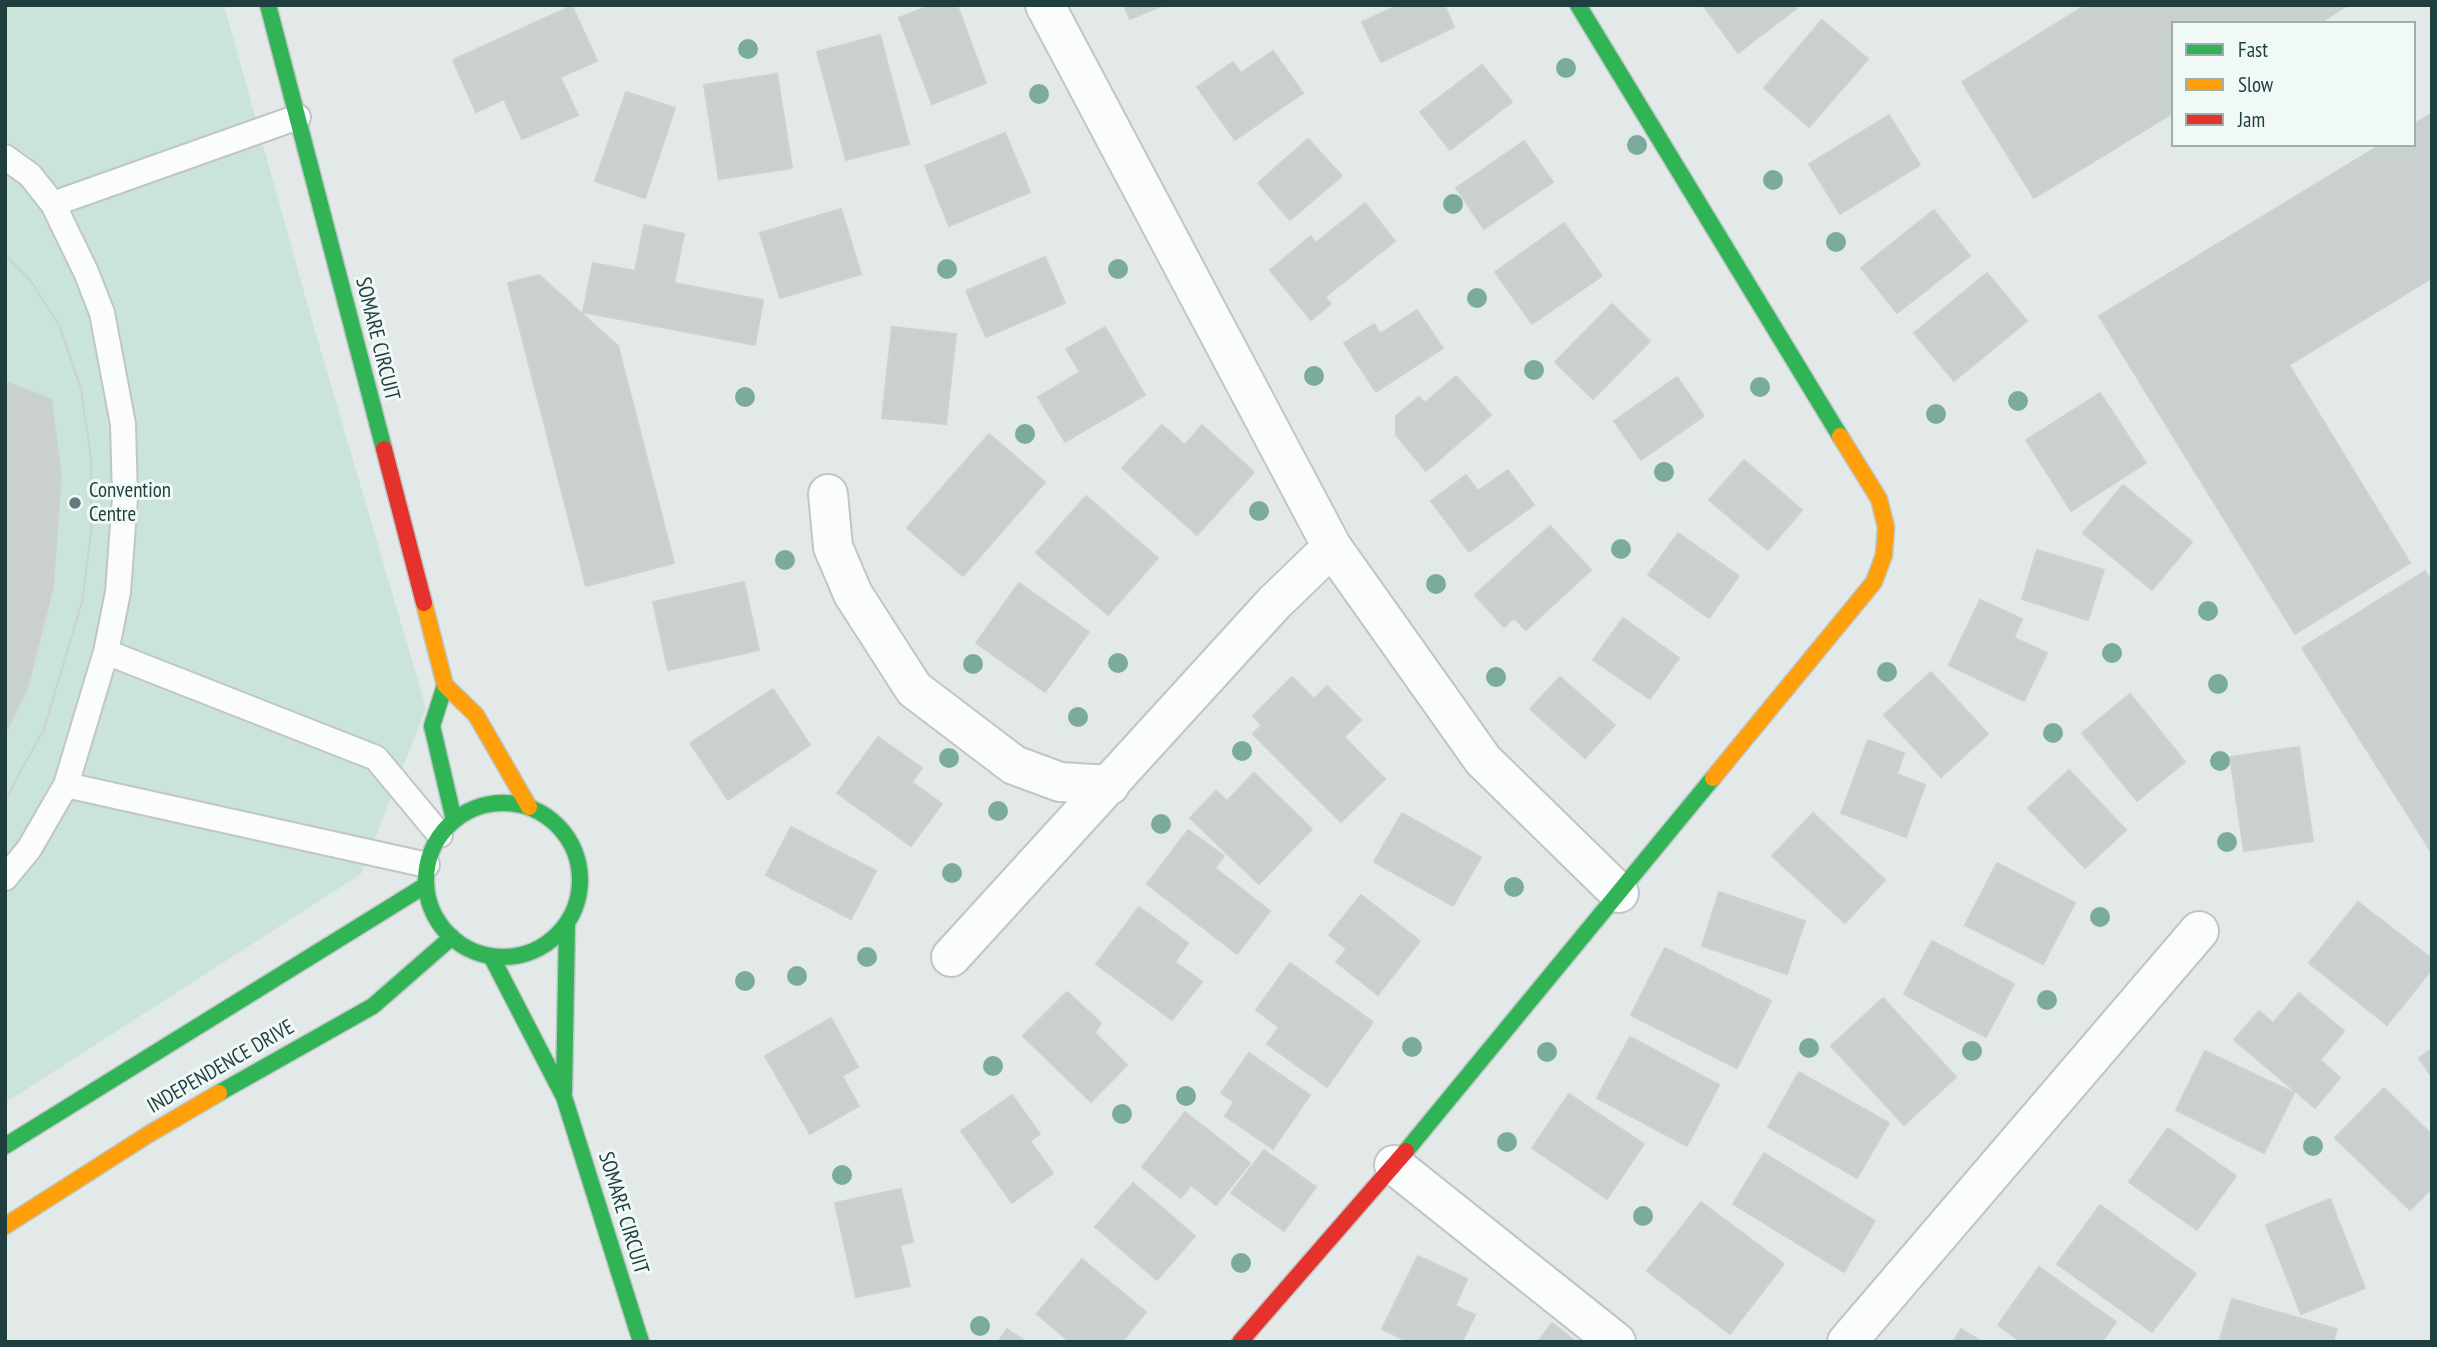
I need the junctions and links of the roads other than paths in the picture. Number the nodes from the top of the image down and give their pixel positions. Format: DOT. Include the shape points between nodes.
graph roads {
  1 [pos="268,5"];
  2 [pos="1045,5"];
  3 [pos="1578,5"];
  4 [pos="298,117"];
  5 [pos="5,157"];
  6 [pos="52,204"];
  7 [pos="828,494"];
  8 [pos="1332,547"];
  9 [pos="106,652"];
  10 [pos="445,685"];
  11 [pos="66,785"];
  12 [pos="1110,785"];
  13 [pos="529,807"];
  14 [pos="447,827"];
  15 [pos="426,875"];
  16 [pos="5,878"];
  17 [pos="1619,892"];
  18 [pos="567,923"];
  19 [pos="2199,931"];
  20 [pos="452,937"];
  21 [pos="491,956"];
  22 [pos="951,957"];
  23 [pos="564,1097"];
  24 [pos="5,1146"];
  25 [pos="1394,1165"];
  26 [pos="5,1226"];
  27 [pos="641,1342"];
  28 [pos="1240,1342"];
  29 [pos="1616,1342"];
  30 [pos="1846,1342"];
  1 -- 4 [label="street, SOMARE CIRCUIT"];
  2 -- 8 [label="street"];
  3 -- 17 [label="street" via="1879,499 1886,527 1884,555 1874,582"];
  4 -- 6 [label="lane"];
  4 -- 10 [label="street, SOMARE CIRCUIT"];
  5 -- 6 [label="lane" via="30,175"];
  6 -- 9 [label="lane" via="102,313 123,424 122,550"];
  7 -- 12 [label="street" via="833,547 853,594 914,689 1014,765 1060,782"];
  8 -- 12 [label="street" via="1274,603"];
  8 -- 17 [label="street" via="1483,760"];
  9 -- 11 [label="lane"];
  9 -- 14 [label="lane" via="376,758"];
  10 -- 13 [label="street" via="476,715"];
  10 -- 14 [label="street" via="432,726"];
  11 -- 15 [label="lane"];
  11 -- 16 [label="lane" via="29,849"];
  12 -- 22 [label="street"];
  13 -- 14 [label="street" via="489,804"];
  13 -- 18 [label="street" via="562,829 576,856 581,886"];
  14 -- 15 [label="street"];
  15 -- 20 [label="street" via="430,905 438,923"];
  15 -- 24 [label="street"];
  17 -- 25 [label="street"];
  18 -- 21 [label="street" via="534,951"];
  18 -- 23 [label="street, SOMARE CIRCUIT"];
  19 -- 30 [label="street"];
  20 -- 21 [label="street"];
  20 -- 26 [label="street, INDEPENDENCE DRIVE" via="373,1006 149,1134"];
  21 -- 23 [label="street, SOMARE CIRCUIT"];
  23 -- 27 [label="street, SOMARE CIRCUIT"];
  25 -- 28 [label="street"];
  25 -- 29 [label="street"];
}
